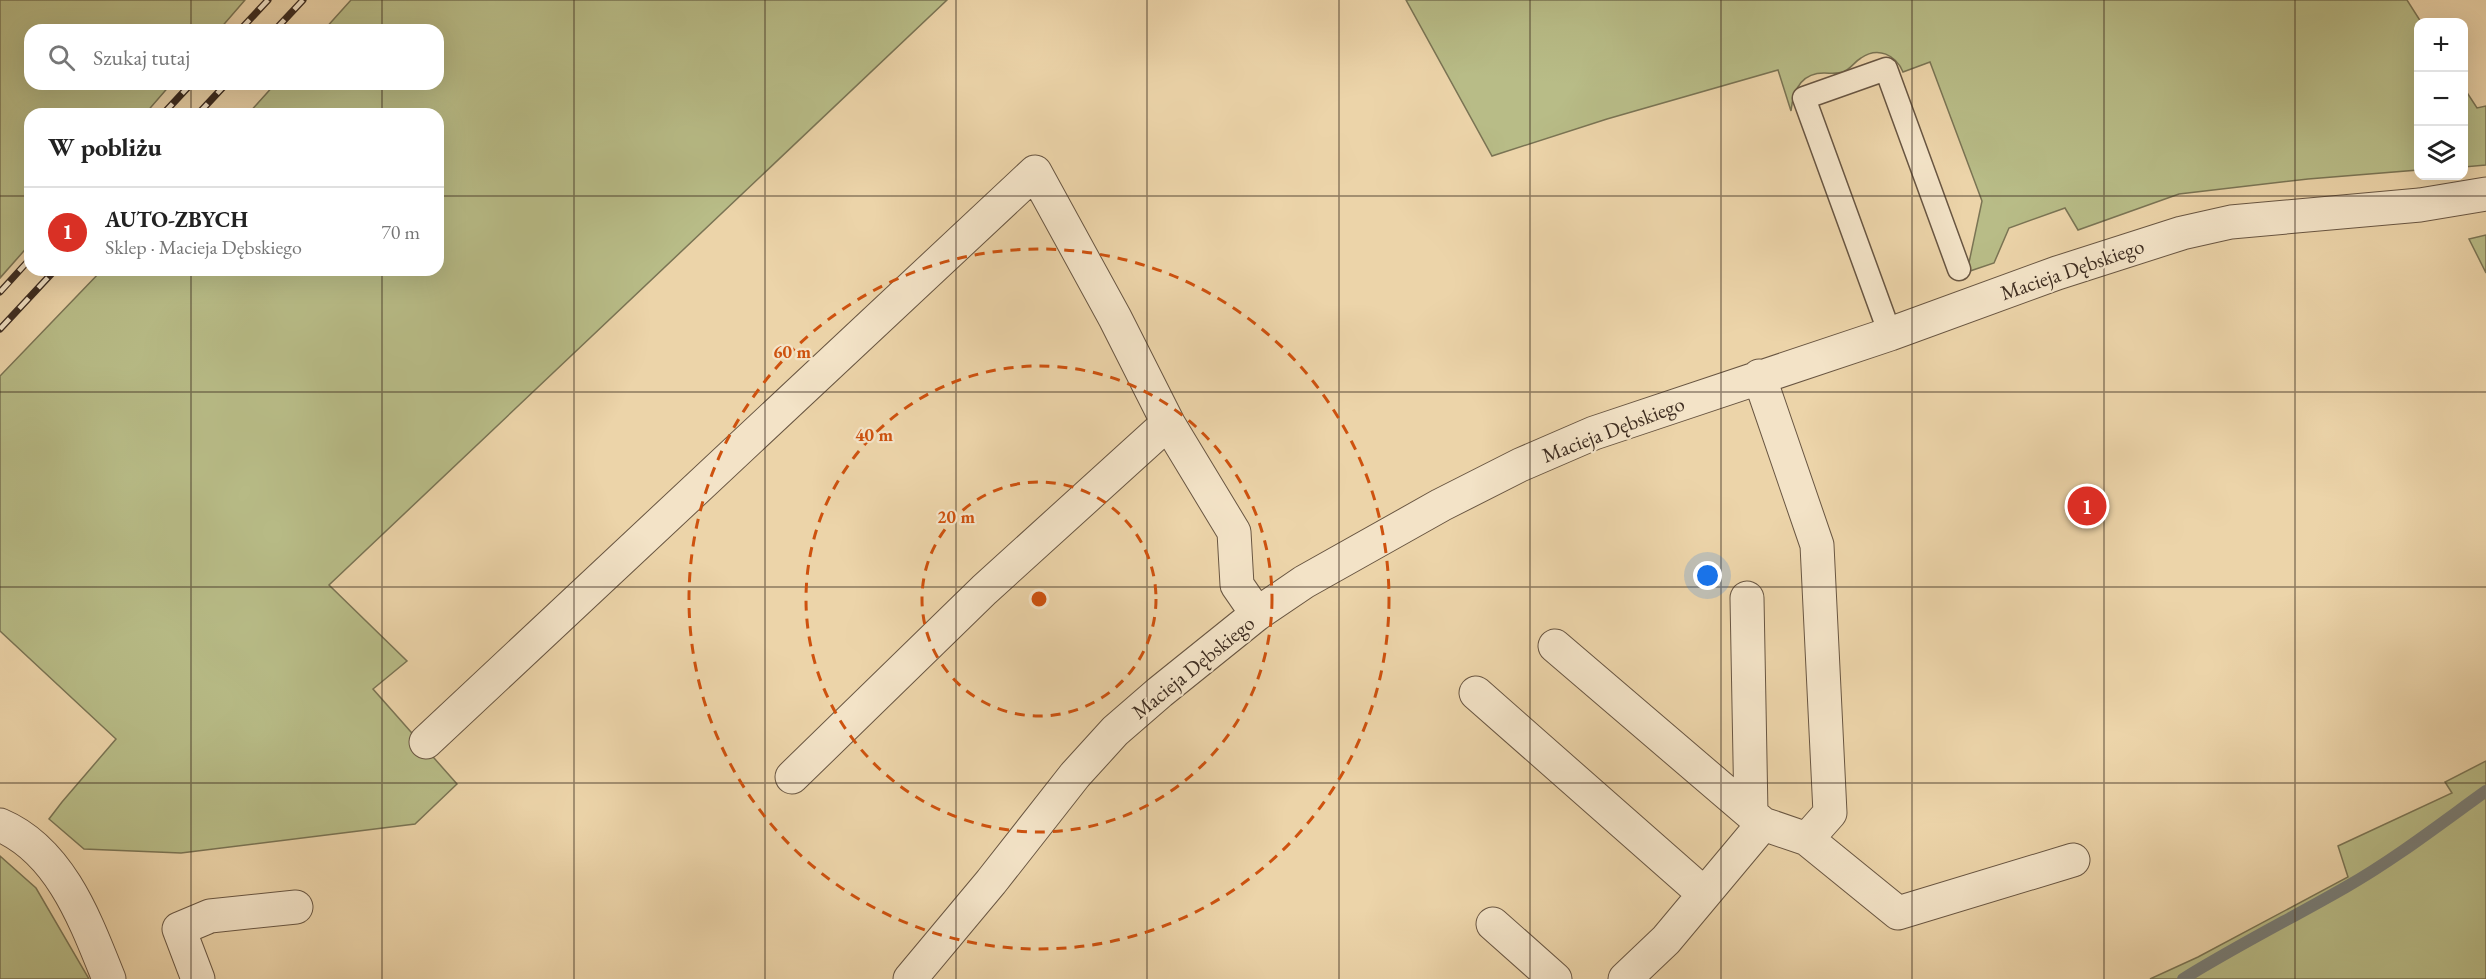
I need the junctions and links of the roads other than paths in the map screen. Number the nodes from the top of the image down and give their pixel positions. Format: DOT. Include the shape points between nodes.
graph roads {
  1 [pos="2486,194"];
  2 [pos="1959,269"];
  3 [pos="1890,334"];
  4 [pos="1759,376"];
  5 [pos="1167,423"];
  6 [pos="1747,598"];
  7 [pos="1257,614"];
  8 [pos="1555,646"];
  9 [pos="1476,693"];
  10 [pos="426,742"];
  11 [pos="792,777"];
  12 [pos="1757,819"];
  13 [pos="0,825"];
  14 [pos="1807,839"];
  15 [pos="2073,860"];
  16 [pos="1703,893"];
  17 [pos="296,907"];
  18 [pos="1493,924"];
  19 [pos="109,979"];
  20 [pos="198,979"];
  21 [pos="910,979"];
  22 [pos="1555,979"];
  23 [pos="1625,979"];
  1 -- 3 [label="street, Macieja Dębskiego" via="2420,205 2231,222 2182,233 2057,273"];
  2 -- 3 [label="lane" via="1886,69 1804,98"];
  3 -- 4 [label="street, Macieja Dębskiego"];
  4 -- 7 [label="street, Macieja Dębskiego" via="1594,433 1520,465 1388,534"];
  4 -- 14 [label="street" via="1817,545 1830,813"];
  5 -- 7 [label="street" via="1234,532 1237,585"];
  5 -- 10 [label="street" via="1035,172"];
  5 -- 11 [label="street" via="984,590"];
  6 -- 12 [label="street"];
  7 -- 21 [label="street, Macieja Dębskiego" via="1115,731"];
  8 -- 12 [label="street"];
  9 -- 16 [label="street"];
  12 -- 14 [label="street"];
  12 -- 16 [label="street"];
  13 -- 19 [label="street" via="34,846 51,866 84,919"];
  14 -- 15 [label="street" via="1898,913"];
  16 -- 23 [label="street" via="1666,940"];
  17 -- 20 [label="street" via="210,916 179,929"];
  18 -- 22 [label="street"];
}
